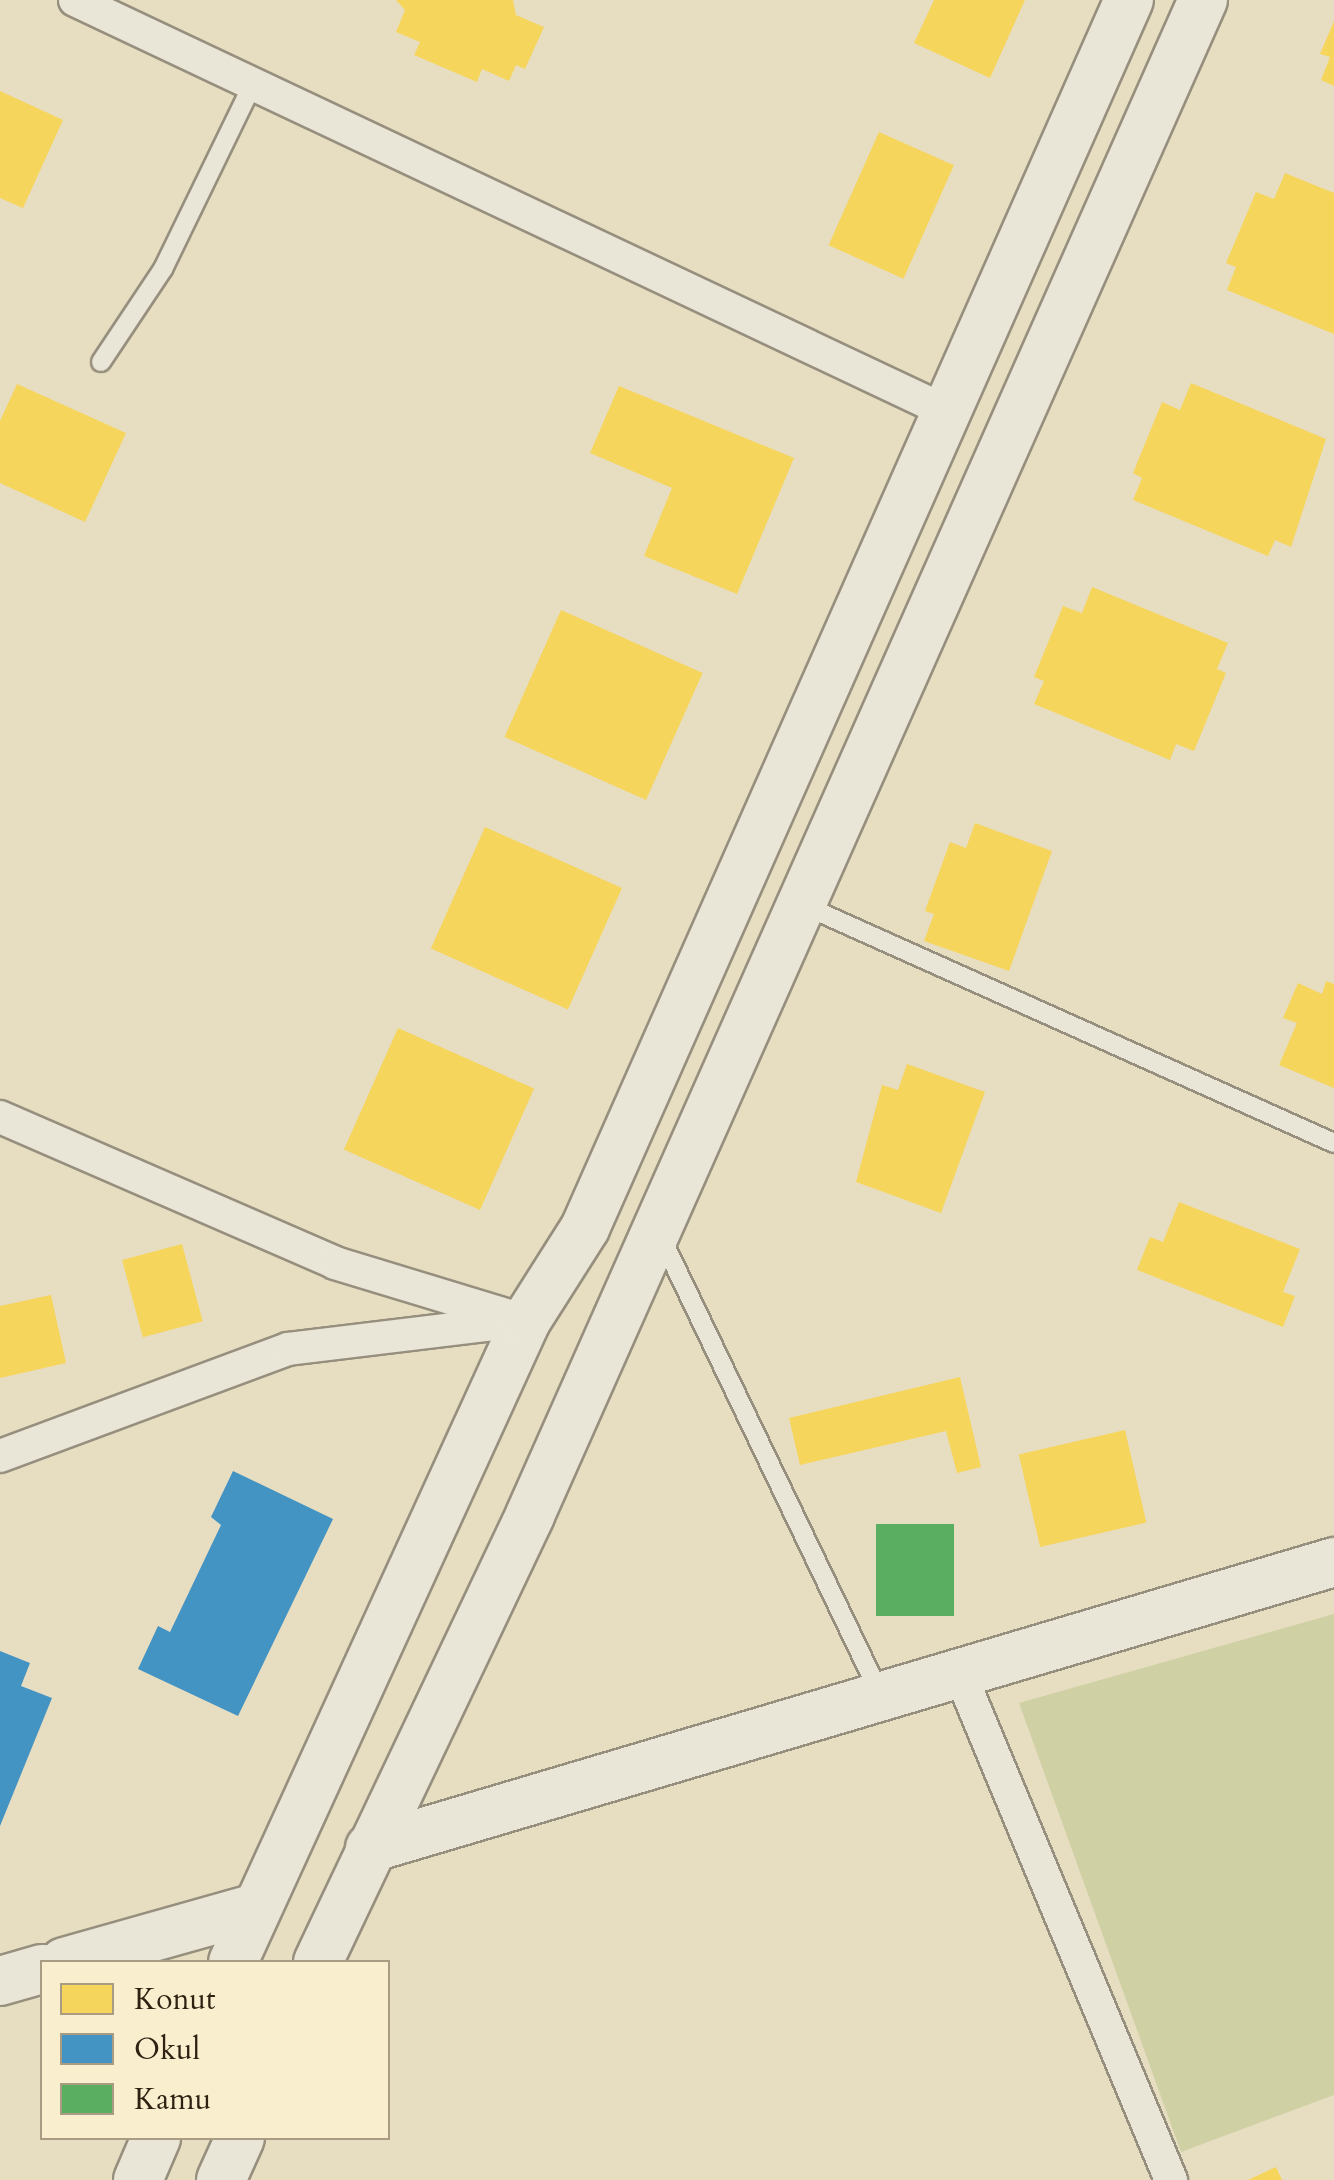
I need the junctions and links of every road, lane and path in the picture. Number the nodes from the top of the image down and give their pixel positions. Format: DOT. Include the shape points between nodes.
graph roads {
  1 [pos="75,0"];
  2 [pos="1128,0"];
  3 [pos="1203,0"];
  4 [pos="252,84"];
  5 [pos="102,362"];
  6 [pos="950,413"];
  7 [pos="800,904"];
  8 [pos="0,1117"];
  9 [pos="1334,1143"];
  10 [pos="657,1228"];
  11 [pos="526,1320"];
  12 [pos="0,1456"];
  13 [pos="1334,1562"];
  14 [pos="958,1670"];
  15 [pos="880,1694"];
  16 [pos="370,1848"];
  17 [pos="256,1908"];
  18 [pos="71,1960"];
  19 [pos="234,1960"];
  20 [pos="319,1960"];
  21 [pos="40,1970"];
  22 [pos="0,1981"];
  23 [pos="155,2140"];
  24 [pos="239,2140"];
  25 [pos="138,2180"];
  26 [pos="221,2180"];
  27 [pos="1171,2180"];
  1 -- 4 [label="street"];
  2 -- 6 [label="main road"];
  3 -- 7 [label="main road"];
  4 -- 5 [label="lane" via="163,269"];
  4 -- 6 [label="street"];
  6 -- 11 [label="main road" via="585,1228"];
  7 -- 9 [label="lane"];
  7 -- 10 [label="main road"];
  8 -- 11 [label="street" via="335,1263"];
  10 -- 15 [label="lane"];
  10 -- 16 [label="main road"];
  11 -- 12 [label="street" via="288,1348"];
  11 -- 17 [label="main road"];
  13 -- 14 [label="main road"];
  14 -- 15 [label="main road"];
  14 -- 27 [label="street"];
  15 -- 16 [label="main road"];
  16 -- 20 [label="main road"];
  17 -- 18 [label="main road"];
  17 -- 19 [label="main road"];
  21 -- 22 [label="main road"];
  23 -- 25 [label="main road"];
  24 -- 26 [label="main road"];
}
